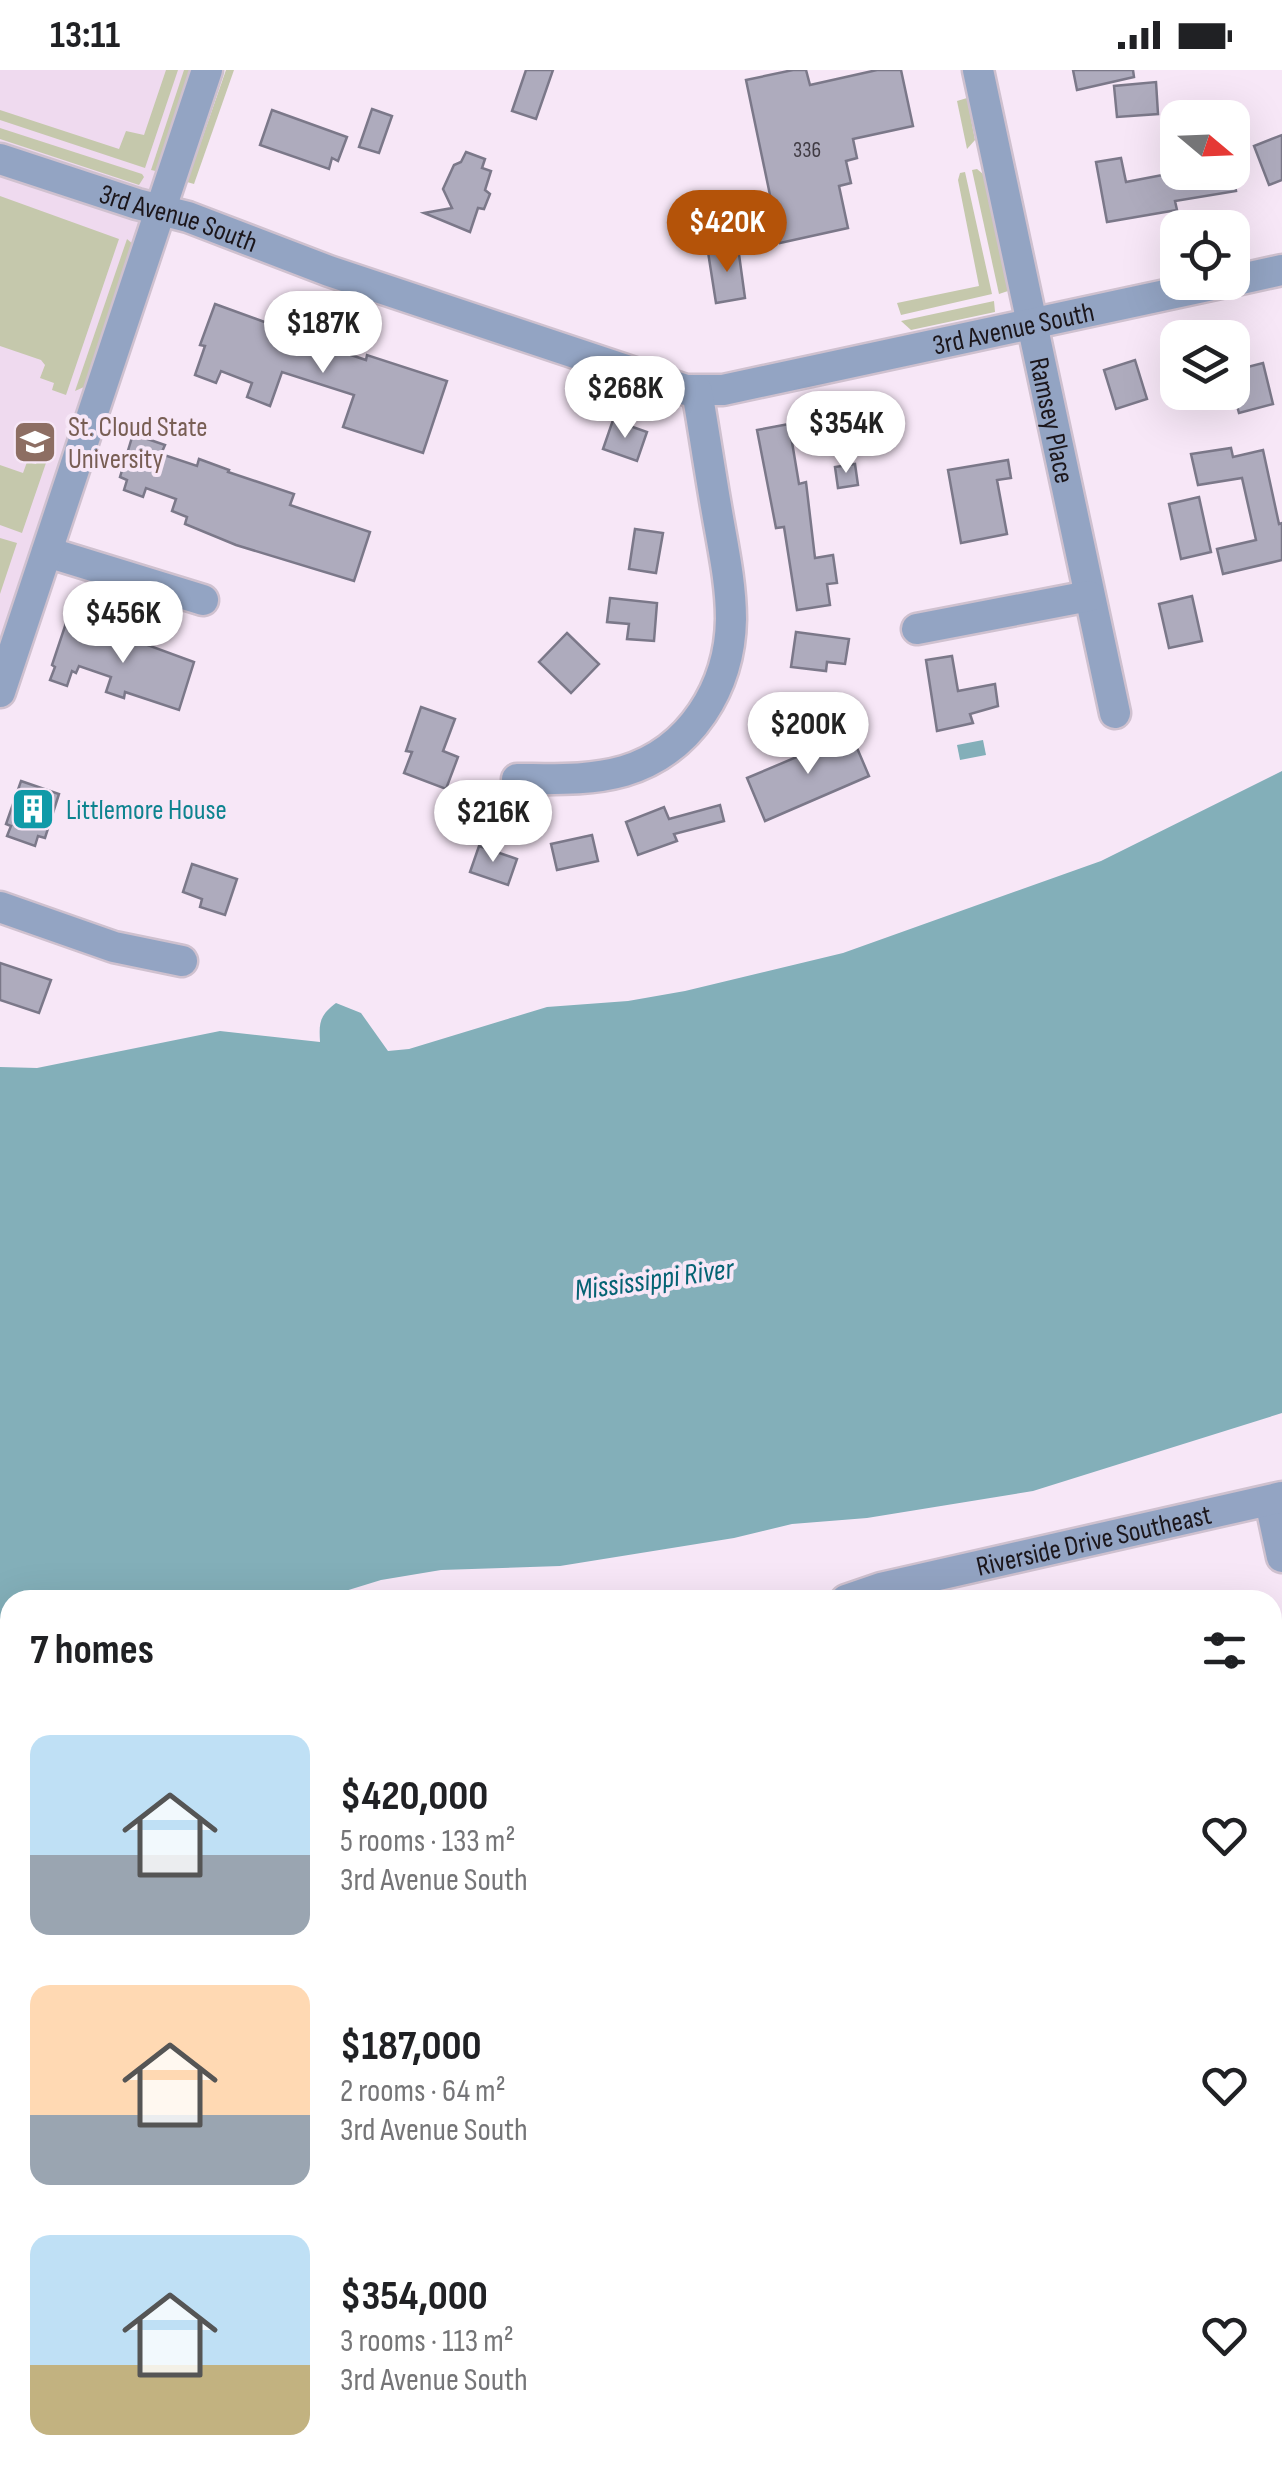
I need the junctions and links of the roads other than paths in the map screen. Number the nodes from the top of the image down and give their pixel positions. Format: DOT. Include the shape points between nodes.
graph roads {
  1 [pos="207,70"];
  2 [pos="978,70"];
  3 [pos="0,159"];
  4 [pos="161,209"];
  5 [pos="1282,270"];
  6 [pos="1250,277"];
  7 [pos="1160,297"];
  8 [pos="1032,325"];
  9 [pos="697,391"];
  10 [pos="47,552"];
  11 [pos="1089,596"];
  12 [pos="203,600"];
  13 [pos="917,629"];
  14 [pos="0,692"];
  15 [pos="1114,713"];
  16 [pos="517,779"];
  17 [pos="0,907"];
  18 [pos="182,961"];
  19 [pos="1276,1499"];
  20 [pos="1282,1557"];
  21 [pos="875,1590"];
  1 -- 4 [label="street"];
  2 -- 8 [label="street, Ramsey Place"];
  3 -- 4 [label="street, 3rd Avenue South"];
  4 -- 9 [label="street, 3rd Avenue South"];
  4 -- 10 [label="street"];
  5 -- 6 [label="street, 3rd Avenue South"];
  7 -- 8 [label="street, 3rd Avenue South"];
  8 -- 9 [label="street, 3rd Avenue South"];
  8 -- 11 [label="street, Ramsey Place"];
  9 -- 16 [label="street" via="730,600 730,641 718,684 679,744 644,764 586,778"];
  10 -- 12 [label="street"];
  10 -- 14 [label="street"];
  11 -- 13 [label="street"];
  11 -- 15 [label="street, Ramsey Place"];
  17 -- 18 [label="street" via="114,947"];
  19 -- 20 [label="street"];
  19 -- 21 [label="street, Riverside Drive Southeast"];
}
